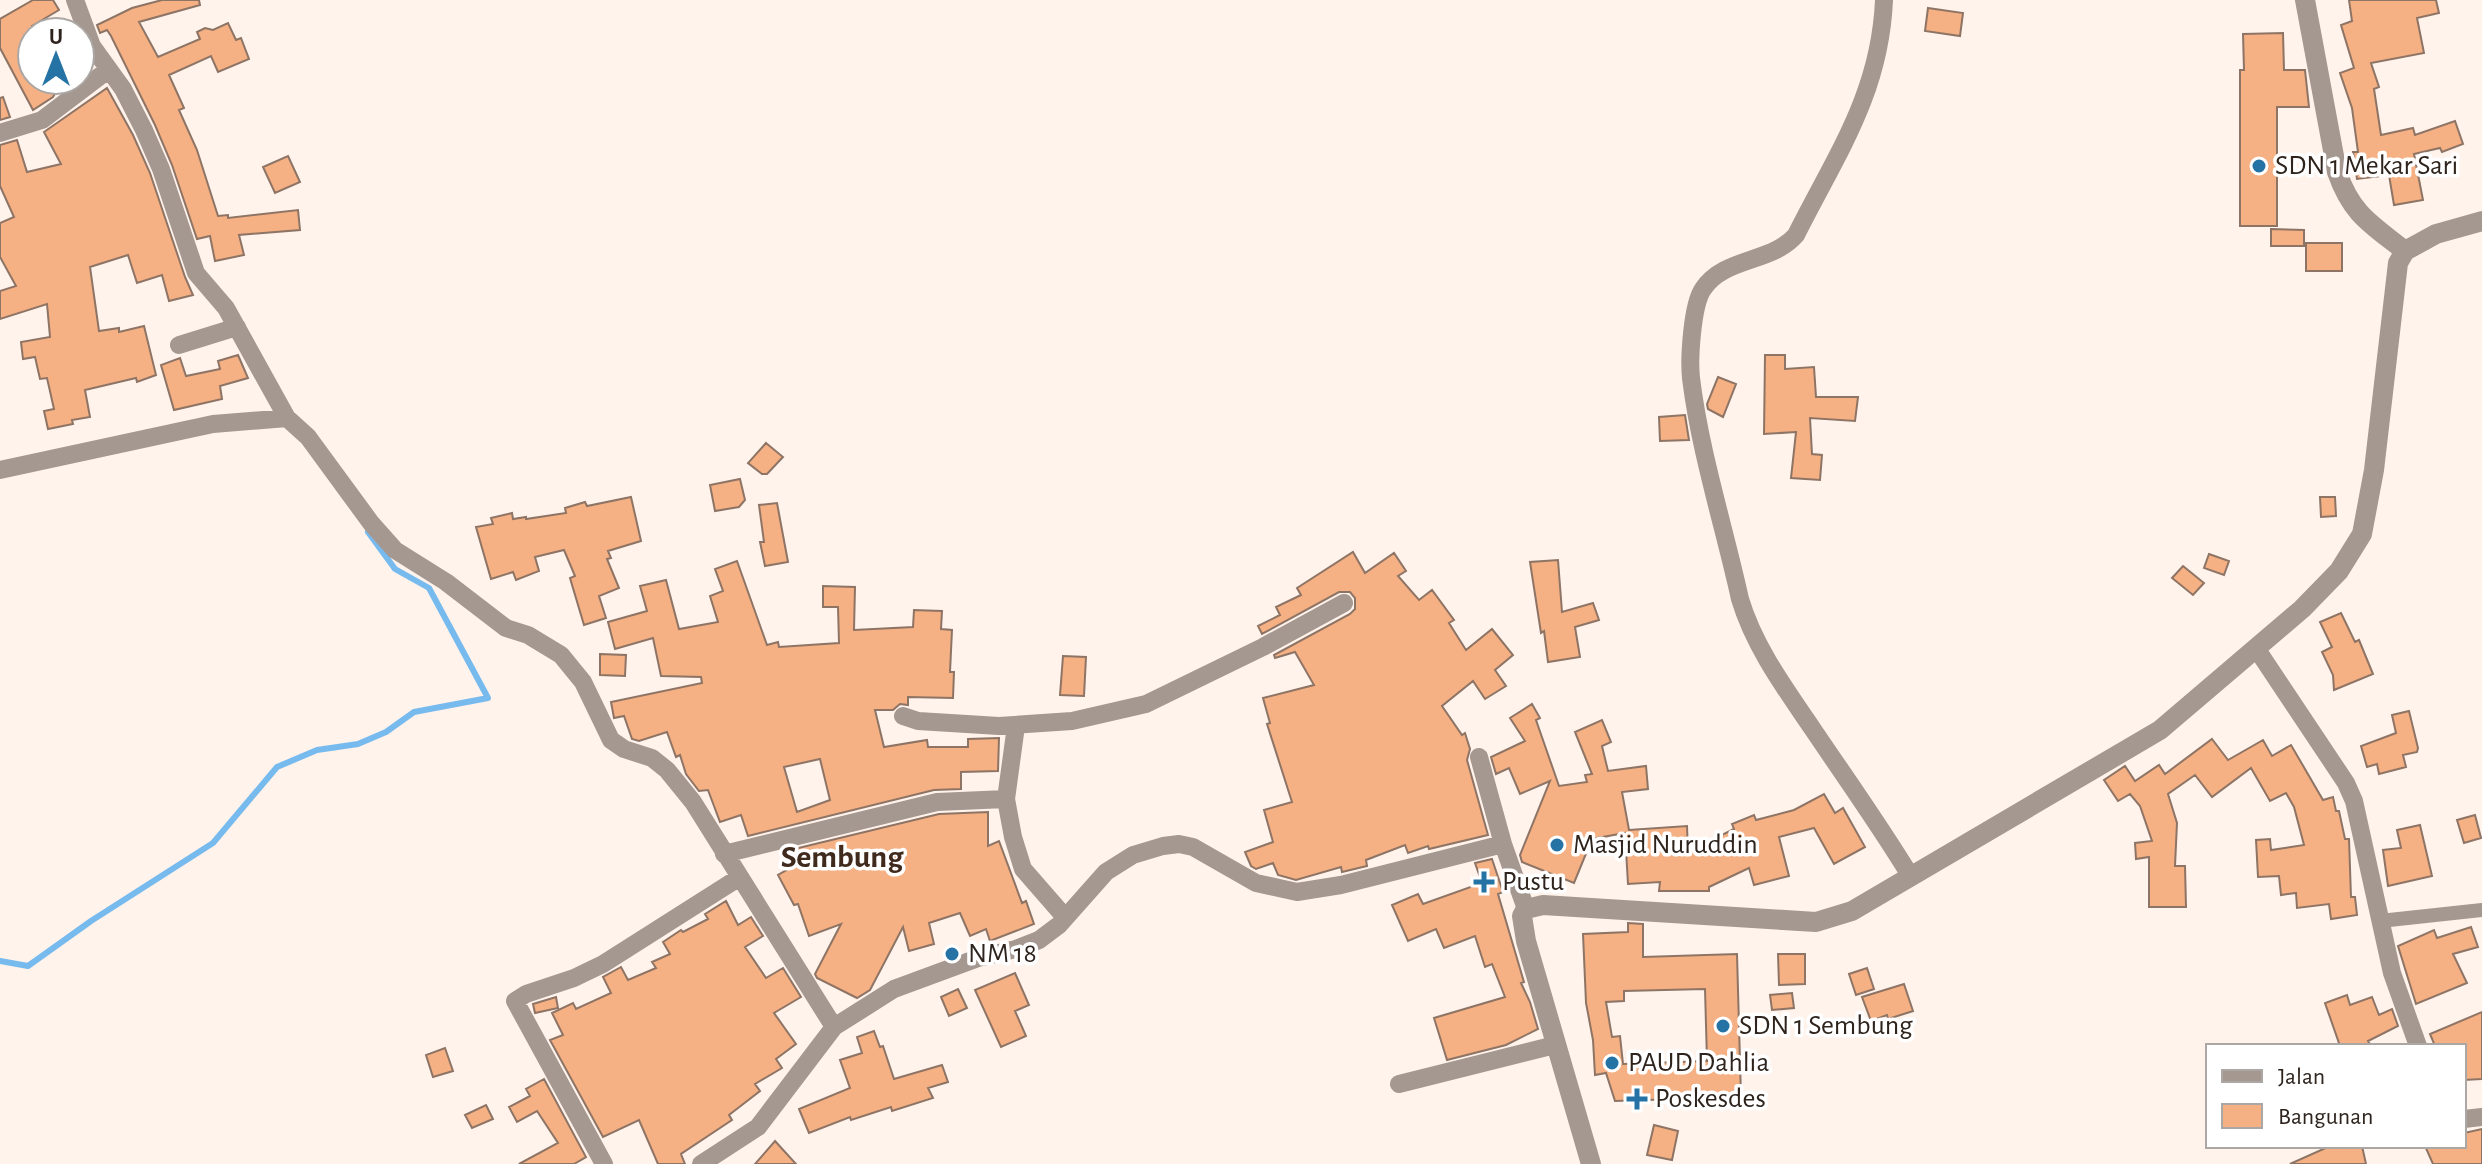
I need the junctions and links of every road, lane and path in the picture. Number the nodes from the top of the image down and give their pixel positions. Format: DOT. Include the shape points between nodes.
graph roads {
  1 [pos="75,0"];
  2 [pos="1884,0"];
  3 [pos="2305,0"];
  4 [pos="108,70"];
  5 [pos="0,133"];
  6 [pos="2482,221"];
  7 [pos="2405,251"];
  8 [pos="237,327"];
  9 [pos="179,345"];
  10 [pos="287,418"];
  11 [pos="0,470"];
  12 [pos="1344,603"];
  13 [pos="2256,648"];
  14 [pos="903,716"];
  15 [pos="1016,726"];
  16 [pos="1479,757"];
  17 [pos="1006,799"];
  18 [pos="1503,844"];
  19 [pos="724,854"];
  20 [pos="740,877"];
  21 [pos="1911,877"];
  22 [pos="1526,909"];
  23 [pos="2482,910"];
  24 [pos="1064,916"];
  25 [pos="2380,921"];
  26 [pos="834,1027"];
  27 [pos="2417,1044"];
  28 [pos="1555,1045"];
  29 [pos="1399,1084"];
  30 [pos="604,1164"];
  31 [pos="701,1164"];
  32 [pos="1591,1164"];
  1 -- 4 [label="street" via="92,46"];
  2 -- 21 [label="street" via="1877,55 1858,117 1787,246 1726,269 1701,291 1691,376 1749,625"];
  3 -- 7 [label="street" via="2344,194 2356,212"];
  4 -- 5 [label="street" via="42,120"];
  4 -- 8 [label="street" via="123,89 161,169 196,273"];
  6 -- 7 [label="street" via="2436,234"];
  7 -- 13 [label="street" via="2398,263 2362,534 2339,571"];
  8 -- 9 [label="street"];
  8 -- 10 [label="street"];
  10 -- 11 [label="street" via="213,424"];
  10 -- 19 [label="street" via="308,437 395,550 462,593 498,624 552,648 570,663 611,740 667,770"];
  12 -- 15 [label="street" via="1146,704 1072,721"];
  13 -- 21 [label="street" via="2160,730"];
  13 -- 25 [label="street" via="2346,783"];
  14 -- 15 [label="street"];
  15 -- 17 [label="street"];
  16 -- 18 [label="street"];
  17 -- 19 [label="street" via="937,802"];
  17 -- 24 [label="street" via="1023,869"];
  18 -- 22 [label="street"];
  18 -- 24 [label="street" via="1297,892 1256,883 1193,847 1163,846 1133,855 1106,872"];
  19 -- 20 [label="street"];
  20 -- 26 [label="street"];
  20 -- 30 [label="street" via="603,964 515,1001"];
  21 -- 22 [label="street" via="1852,911 1816,922 1543,905"];
  22 -- 28 [label="street" via="1523,927"];
  23 -- 25 [label="street"];
  24 -- 26 [label="street" via="1039,940 894,989"];
  25 -- 27 [label="street"];
  26 -- 31 [label="street" via="758,1127"];
  28 -- 29 [label="street"];
  28 -- 32 [label="street"];
}
